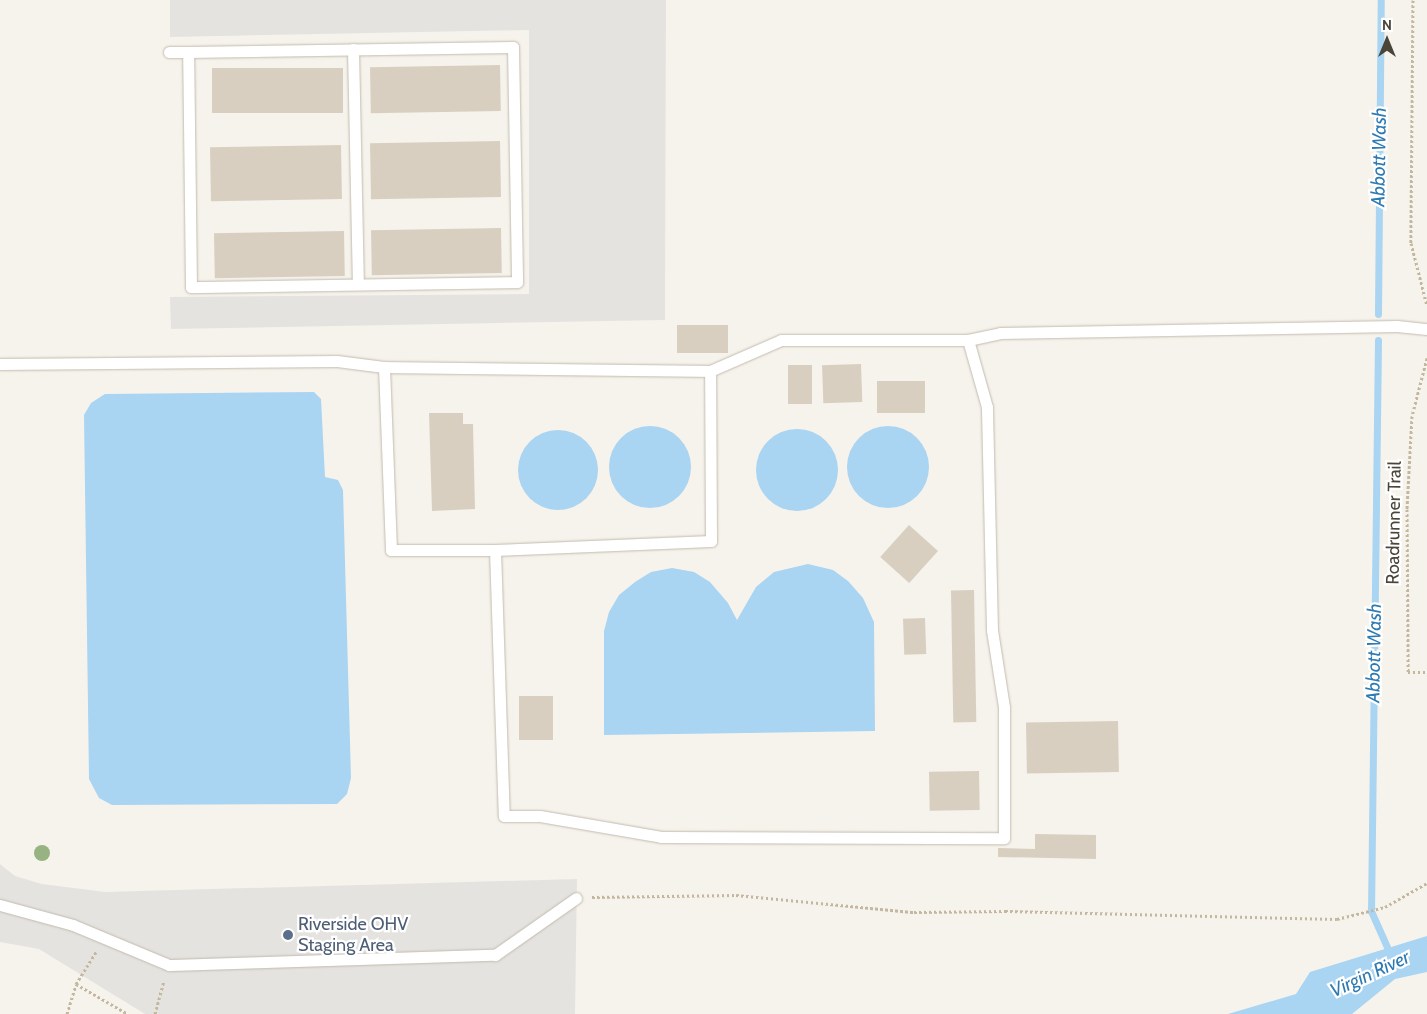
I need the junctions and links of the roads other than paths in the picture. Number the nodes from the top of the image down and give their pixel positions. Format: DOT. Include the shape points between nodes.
graph roads {
  1 [pos="353,50"];
  2 [pos="169,52"];
  3 [pos="188,52"];
  4 [pos="358,284"];
  5 [pos="1427,329"];
  6 [pos="968,340"];
  7 [pos="0,364"];
  8 [pos="384,367"];
  9 [pos="710,371"];
  10 [pos="495,550"];
  11 [pos="576,898"];
  12 [pos="0,905"];
  1 -- 3 [label="lane"];
  1 -- 4 [label="lane"];
  1 -- 4 [label="lane" via="513,47 517,282"];
  2 -- 3 [label="lane"];
  3 -- 4 [label="lane" via="191,286"];
  5 -- 6 [label="lane" via="1397,326 1010,333"];
  6 -- 9 [label="lane" via="781,340"];
  6 -- 10 [label="lane" via="987,407 992,630 1004,707 1004,838 661,837 540,816 504,816"];
  7 -- 8 [label="lane" via="337,361"];
  8 -- 9 [label="lane"];
  8 -- 10 [label="lane" via="391,550"];
  9 -- 10 [label="lane" via="711,542"];
  11 -- 12 [label="lane" via="495,955 169,964 73,925"];
}
